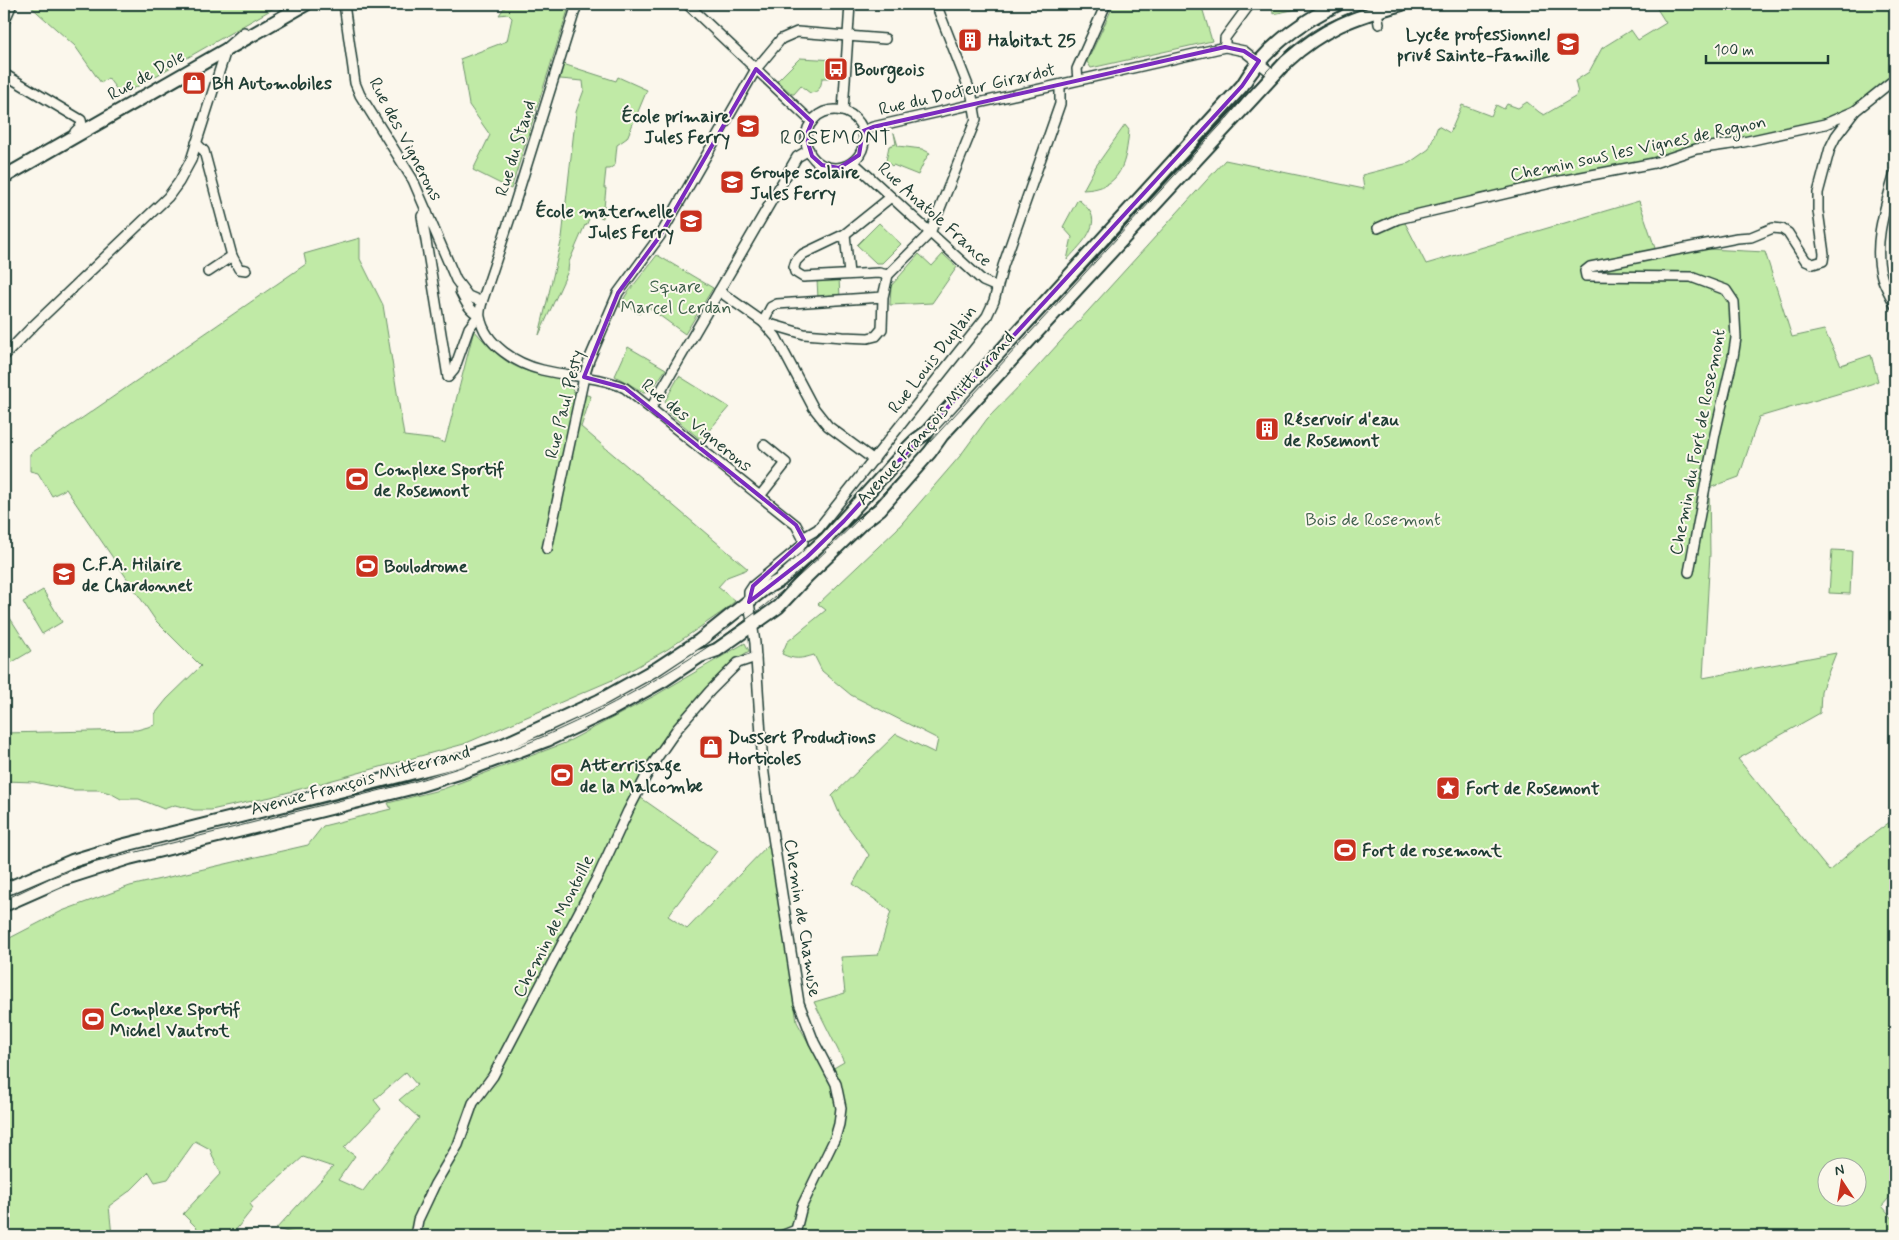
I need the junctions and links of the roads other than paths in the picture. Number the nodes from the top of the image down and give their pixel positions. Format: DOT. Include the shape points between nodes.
graph roads {
  1 [pos="12,4"];
  2 [pos="293,4"];
  3 [pos="306,4"];
  4 [pos="344,4"];
  5 [pos="577,4"];
  6 [pos="687,4"];
  7 [pos="850,4"];
  8 [pos="936,4"];
  9 [pos="1106,4"];
  10 [pos="1250,4"];
  11 [pos="1338,4"];
  12 [pos="1402,4"];
  13 [pos="1377,7"];
  14 [pos="4,22"];
  15 [pos="1380,24"];
  16 [pos="244,32"];
  17 [pos="848,36"];
  18 [pos="885,39"];
  19 [pos="1225,47"];
  20 [pos="226,51"];
  21 [pos="1259,61"];
  22 [pos="756,69"];
  23 [pos="4,74"];
  24 [pos="1274,76"];
  25 [pos="1895,79"];
  26 [pos="1078,80"];
  27 [pos="1060,85"];
  28 [pos="974,104"];
  29 [pos="843,111"];
  30 [pos="1855,111"];
  31 [pos="812,122"];
  32 [pos="82,123"];
  33 [pos="863,131"];
  34 [pos="196,143"];
  35 [pos="50,149"];
  36 [pos="809,150"];
  37 [pos="854,162"];
  38 [pos="4,169"];
  39 [pos="1895,174"];
  40 [pos="4,177"];
  41 [pos="891,197"];
  42 [pos="427,211"];
  43 [pos="1378,228"];
  44 [pos="930,233"];
  45 [pos="845,234"];
  46 [pos="232,256"];
  47 [pos="246,270"];
  48 [pos="208,272"];
  49 [pos="849,274"];
  50 [pos="888,274"];
  51 [pos="456,280"];
  52 [pos="997,287"];
  53 [pos="719,291"];
  54 [pos="883,297"];
  55 [pos="482,302"];
  56 [pos="1895,305"];
  57 [pos="480,315"];
  58 [pos="763,322"];
  59 [pos="4,356"];
  60 [pos="584,376"];
  61 [pos="651,408"];
  62 [pos="764,445"];
  63 [pos="874,460"];
  64 [pos="760,496"];
  65 [pos="803,538"];
  66 [pos="547,550"];
  67 [pos="1689,572"];
  68 [pos="749,602"];
  69 [pos="752,626"];
  70 [pos="756,657"];
  71 [pos="4,890"];
  72 [pos="4,905"];
  73 [pos="798,1233"];
  74 [pos="415,1236"];
  75 [pos="781,1236"];
  1 -- 14 [label="street"];
  2 -- 16 [label="main road, Rue de Dole"];
  3 -- 20 [label="main road, Rue de Dole"];
  4 -- 42 [label="street, Rue des Vignerons" via="355,83 409,173"];
  5 -- 55 [label="street, Rue du Stand"];
  6 -- 22 [label="street"];
  7 -- 17 [label="street"];
  8 -- 28 [label="street"];
  9 -- 26 [label="street" via="1077,69"];
  10 -- 19 [label="street" via="1224,38"];
  11 -- 21 [label="main road, Avenue François Mitterrand" via="1296,27"];
  12 -- 13 [label="main road, Avenue François Mitterrand"];
  13 -- 15 [label="street"];
  13 -- 24 [label="main road, Avenue François Mitterrand" via="1312,40"];
  16 -- 20 [label="street" via="230,43"];
  16 -- 32 [label="main road, Rue de Dole" via="166,79"];
  17 -- 18 [label="street, Rue Paul Pesty"];
  17 -- 22 [label="street, Rue Paul Pesty" via="788,34"];
  17 -- 29 [label="street"];
  19 -- 21 [label="street" via="1244,51"];
  19 -- 26 [label="street, Rue du Docteur Girardot"];
  20 -- 34 [label="street"];
  20 -- 35 [label="main road, Rue de Dole"];
  21 -- 24 [label="street"];
  21 -- 68 [label="main road, Avenue François Mitterrand" via="1242,86 927,432 865,494 844,521 780,580"];
  22 -- 31 [label="street"];
  22 -- 60 [label="street, Rue Paul Pesty" via="660,236 618,293"];
  23 -- 32 [label="street"];
  24 -- 69 [label="main road, Avenue François Mitterrand" via="942,435 880,509 778,607"];
  25 -- 30 [label="street, Chemin sous les Vignes de Rognon"];
  26 -- 27 [label="street, Rue du Docteur Girardot"];
  27 -- 28 [label="street, Rue du Docteur Girardot"];
  27 -- 52 [label="street, Rue Louis Duplain" via="1060,104"];
  28 -- 33 [label="street, Rue du Docteur Girardot"];
  28 -- 44 [label="street" via="976,119"];
  29 -- 31 [label="street" via="826,112"];
  29 -- 33 [label="street" via="856,118"];
  30 -- 43 [label="street, Chemin sous les Vignes de Rognon" via="1825,124 1696,149 1654,162 1398,219"];
  30 -- 67 [label="street, Chemin du Fort de Rosemont" via="1830,148 1818,193 1823,261 1813,264 1806,261 1788,233 1773,228 1751,237 1626,259 1585,271 1586,276 1691,277 1726,290 1734,302 1736,338 1733,357"];
  31 -- 36 [label="street" via="806,136"];
  32 -- 35 [label="street" via="80,129 51,145"];
  32 -- 38 [label="main road, Rue de Dole"];
  33 -- 37 [label="street" via="863,149"];
  34 -- 46 [label="street" via="204,151"];
  34 -- 59 [label="street" via="185,173 168,197"];
  35 -- 40 [label="main road, Rue de Dole"];
  36 -- 37 [label="street" via="815,160 830,168"];
  36 -- 53 [label="street" via="797,156"];
  37 -- 41 [label="street, Rue Anatole France"];
  39 -- 56 [label="street" via="1883,216 1879,251 1882,276"];
  41 -- 44 [label="street, Rue Anatole France"];
  41 -- 45 [label="street"];
  42 -- 51 [label="street, Rue des Vignerons"];
  42 -- 57 [label="street" via="422,216 448,377 454,370 469,328"];
  44 -- 50 [label="street"];
  44 -- 52 [label="street, Rue Anatole France" via="983,281"];
  45 -- 49 [label="street"];
  45 -- 49 [label="street" via="803,254 794,267 795,272 803,277"];
  46 -- 47 [label="street" via="240,269"];
  46 -- 48 [label="street"];
  49 -- 50 [label="street"];
  50 -- 54 [label="street"];
  51 -- 55 [label="street, Rue des Vignerons" via="468,296"];
  51 -- 57 [label="street" via="465,302"];
  52 -- 63 [label="street, Rue Louis Duplain" via="987,316"];
  53 -- 58 [label="street"];
  53 -- 61 [label="street"];
  54 -- 58 [label="street" via="777,304 771,307"];
  54 -- 58 [label="street" via="882,329 876,336 868,338 804,334"];
  55 -- 57 [label="street"];
  57 -- 60 [label="street, Rue des Vignerons" via="490,338 501,350 522,363 542,370"];
  58 -- 63 [label="street" via="776,337 813,407 828,426"];
  60 -- 61 [label="street, Rue des Vignerons" via="625,388"];
  60 -- 66 [label="street, Rue Paul Pesty"];
  61 -- 64 [label="street, Rue des Vignerons"];
  62 -- 64 [label="street, Rue des Vignerons" via="786,463"];
  63 -- 65 [label="street, Rue Louis Duplain" via="818,528"];
  64 -- 65 [label="street, Rue des Vignerons" via="796,524"];
  65 -- 68 [label="street, Rue Louis Duplain" via="799,548 753,586"];
  68 -- 69 [label="street, Chemin de Chamuse"];
  68 -- 71 [label="main road, Avenue François Mitterrand" via="700,641 658,668 599,701 500,746 404,776 125,845 72,861"];
  69 -- 70 [label="street, Chemin de Chamuse"];
  69 -- 72 [label="main road, Avenue François Mitterrand" via="610,710 508,756 411,788 130,858 63,879"];
  70 -- 73 [label="street, Chemin de Chamuse" via="763,766 799,1003 814,1042 836,1084 840,1108 835,1138 802,1206"];
  70 -- 74 [label="street, Chemin de Montoille" via="738,663 710,691 677,729 652,765 600,874 493,1076 474,1104 458,1145 418,1220"];
  73 -- 75 [label="street"];
}
